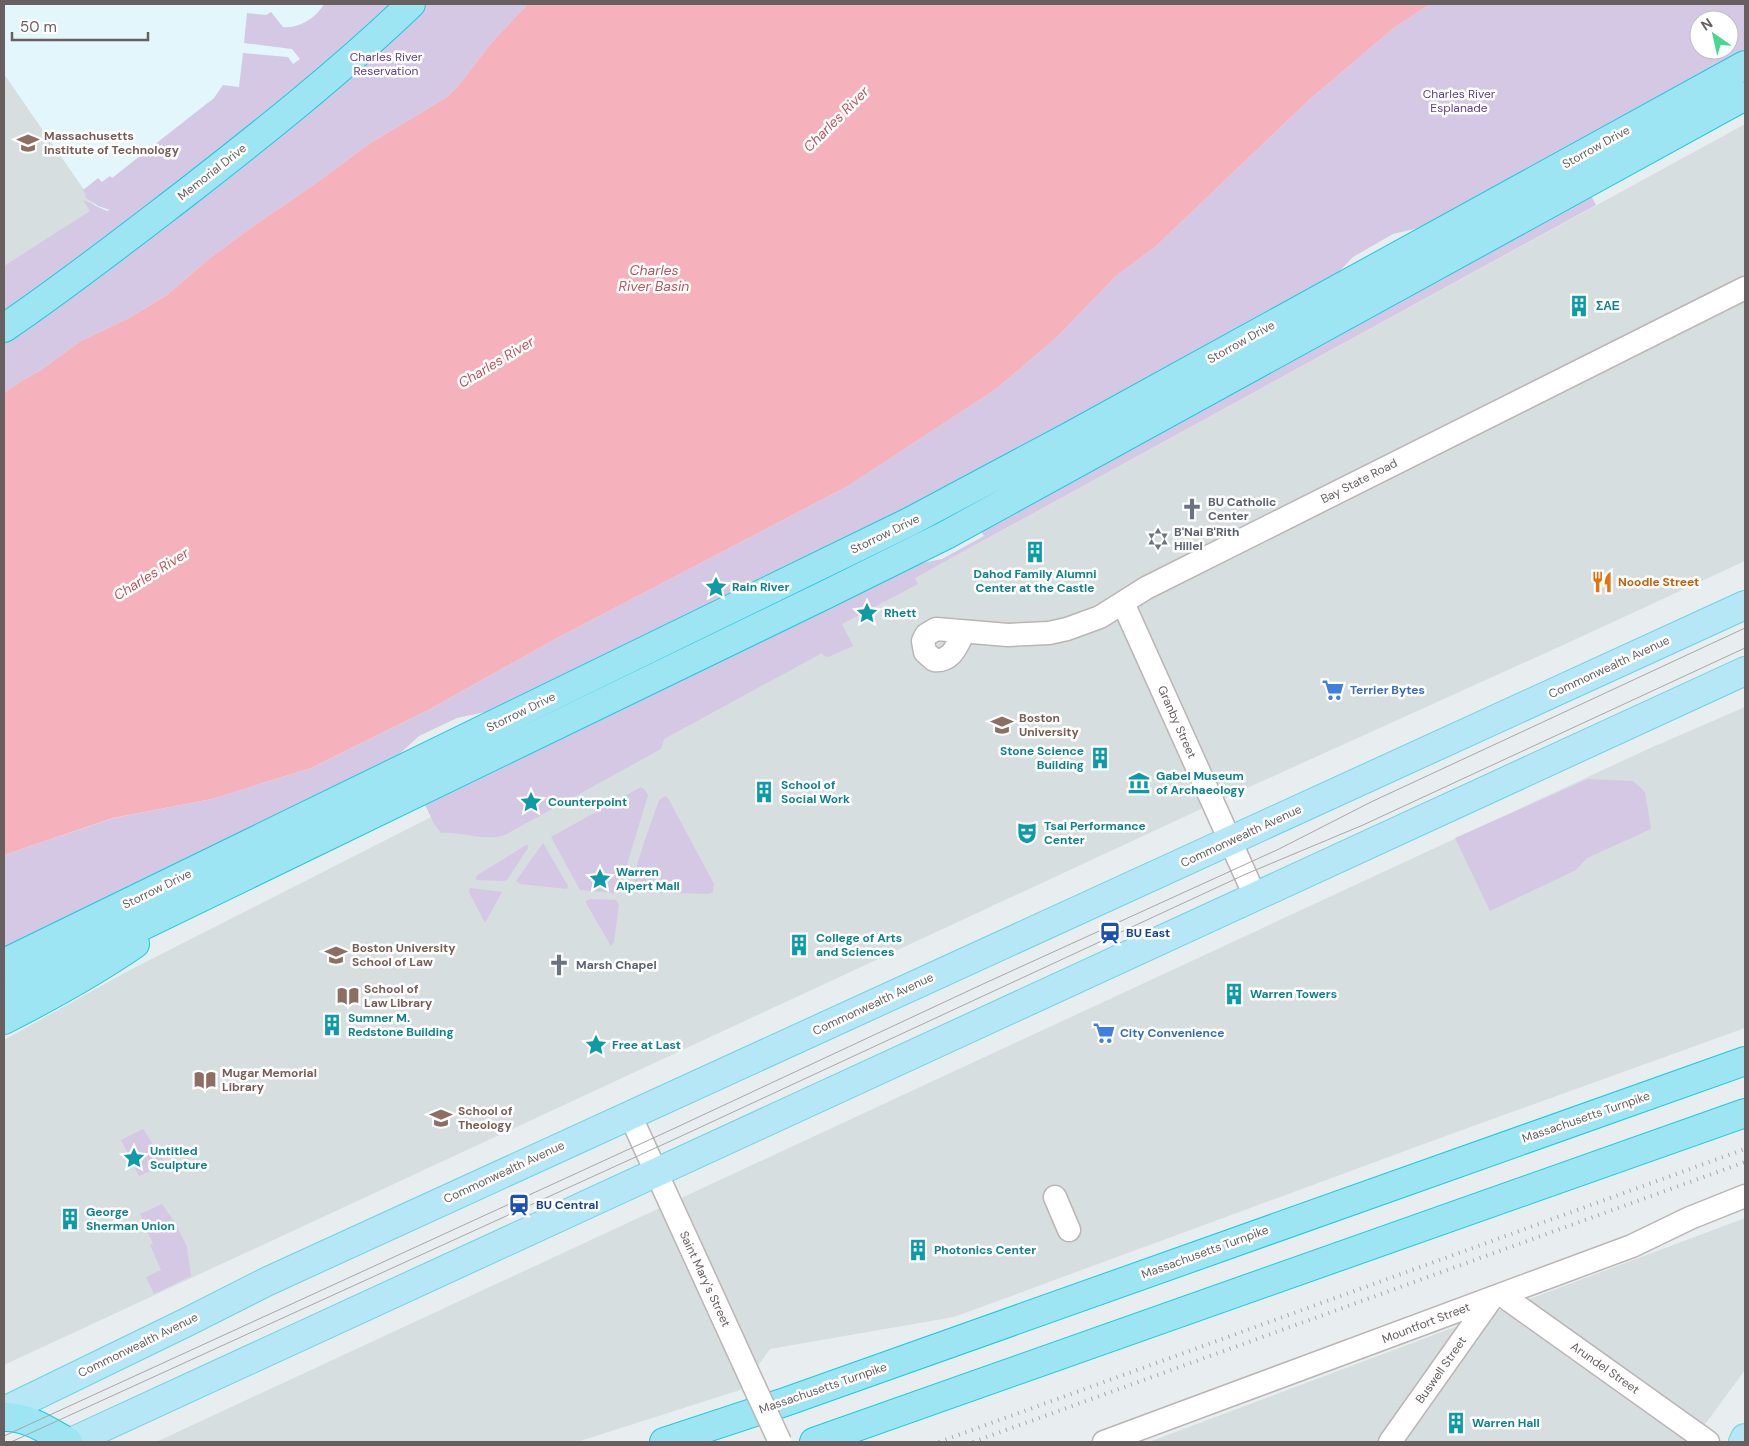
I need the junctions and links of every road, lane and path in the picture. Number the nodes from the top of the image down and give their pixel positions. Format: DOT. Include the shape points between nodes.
graph roads {
  1 [pos="404,6"];
  2 [pos="1745,65"];
  3 [pos="1745,96"];
  4 [pos="1744,292"];
  5 [pos="4,328"];
  6 [pos="1122,603"];
  7 [pos="1745,605"];
  8 [pos="964,632"];
  9 [pos="1745,671"];
  10 [pos="1231,841"];
  11 [pos="206,895"];
  12 [pos="1255,896"];
  13 [pos="4,963"];
  14 [pos="4,993"];
  15 [pos="4,1020"];
  16 [pos="1745,1060"];
  17 [pos="1745,1113"];
  18 [pos="630,1115"];
  19 [pos="656,1173"];
  20 [pos="1745,1196"];
  21 [pos="1055,1197"];
  22 [pos="1069,1230"];
  23 [pos="1497,1296"];
  24 [pos="4,1411"];
  25 [pos="4,1417"];
  26 [pos="1745,1438"];
  27 [pos="69,1442"];
  28 [pos="664,1442"];
  29 [pos="780,1442"];
  30 [pos="814,1442"];
  31 [pos="1104,1442"];
  32 [pos="1390,1442"];
  33 [pos="1708,1442"];
  34 [pos="1742,1442"];
  1 -- 5 [label="highway, Memorial Drive" via="339,69 251,142"];
  2 -- 13 [label="highway, Storrow Drive" via="934,510"];
  3 -- 11 [label="highway" via="946,535"];
  4 -- 6 [label="street, Bay State Road" via="1146,588"];
  6 -- 8 [label="street, Bay State Road" via="1084,623 1048,633"];
  6 -- 10 [label="street, Granby Street"];
  7 -- 10 [label="main road, Commonwealth Avenue"];
  9 -- 12 [label="main road"];
  10 -- 12 [label="street, Granby Street"];
  10 -- 18 [label="main road, Commonwealth Avenue"];
  11 -- 14 [label="highway"];
  11 -- 15 [label="highway" via="104,966"];
  12 -- 19 [label="main road"];
  16 -- 28 [label="highway, Massachusetts Turnpike" via="785,1402"];
  17 -- 30 [label="highway"];
  18 -- 19 [label="street, Saint Mary's Street"];
  18 -- 24 [label="main road, Commonwealth Avenue" via="266,1282"];
  19 -- 27 [label="main road"];
  19 -- 29 [label="street, Saint Mary's Street, bridge"];
  20 -- 23 [label="street, Mountfort Street" via="1632,1246"];
  21 -- 22 [label="street"];
  23 -- 31 [label="street, Mountfort Street"];
  23 -- 32 [label="street, Buswell Street"];
  23 -- 33 [label="street, Arundel Street"];
  25 -- 27 [label="highway" via="28,1421"];
  26 -- 34 [label="main road"];
}
